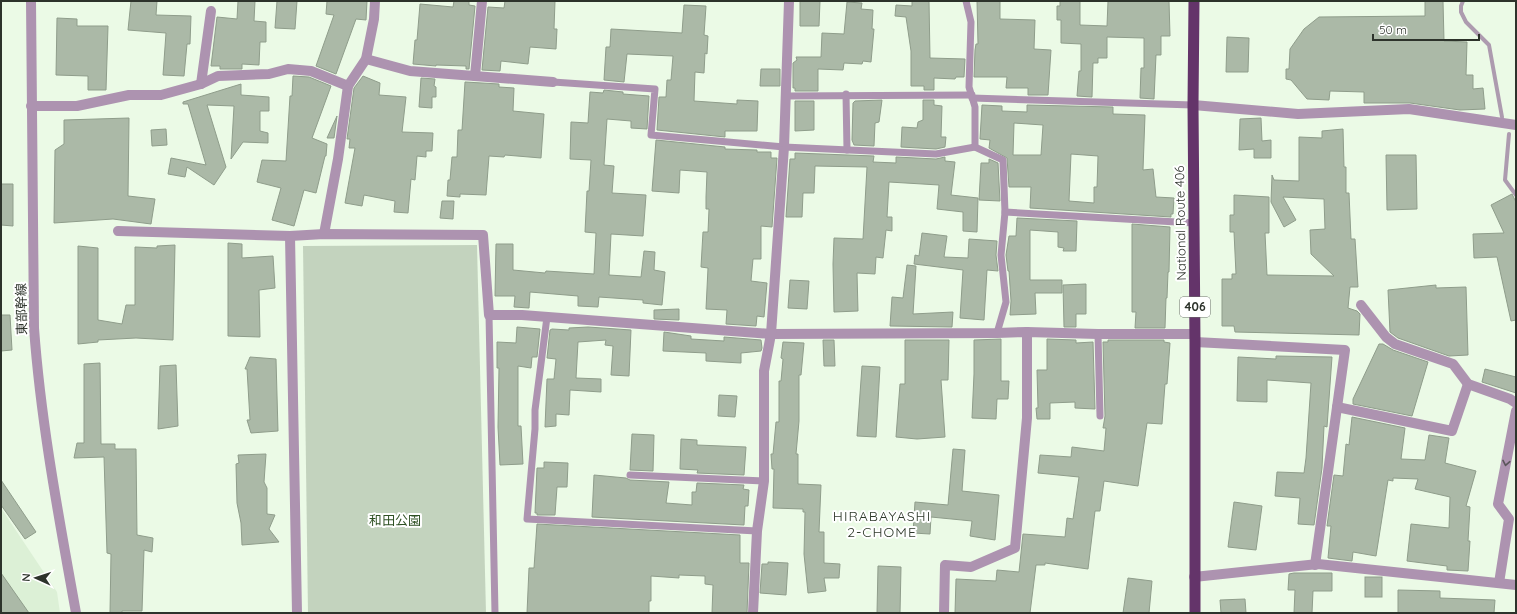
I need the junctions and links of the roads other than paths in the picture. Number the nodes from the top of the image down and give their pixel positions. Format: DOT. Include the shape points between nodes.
graph roads {
  1 [pos="31,1"];
  2 [pos="375,1"];
  3 [pos="482,1"];
  4 [pos="789,1"];
  5 [pos="966,1"];
  6 [pos="1194,1"];
  7 [pos="211,11"];
  8 [pos="366,59"];
  9 [pos="475,76"];
  10 [pos="553,82"];
  11 [pos="201,84"];
  12 [pos="348,86"];
  13 [pos="846,94"];
  14 [pos="785,96"];
  15 [pos="972,97"];
  16 [pos="1193,105"];
  17 [pos="31,106"];
  18 [pos="1516,125"];
  19 [pos="784,147"];
  20 [pos="975,147"];
  21 [pos="847,150"];
  22 [pos="1005,212"];
  23 [pos="1194,223"];
  24 [pos="118,231"];
  25 [pos="324,234"];
  26 [pos="290,236"];
  27 [pos="1361,305"];
  28 [pos="489,315"];
  29 [pos="547,317"];
  30 [pos="1027,332"];
  31 [pos="997,333"];
  32 [pos="771,334"];
  33 [pos="1098,334"];
  34 [pos="1195,338"];
  35 [pos="1468,384"];
  36 [pos="1516,403"];
  37 [pos="1337,407"];
  38 [pos="1516,411"];
  39 [pos="1100,416"];
  40 [pos="630,474"];
  41 [pos="764,481"];
  42 [pos="757,531"];
  43 [pos="1315,565"];
  44 [pos="1194,577"];
  45 [pos="1499,583"];
  46 [pos="1516,585"];
  47 [pos="76,613"];
  48 [pos="297,613"];
  49 [pos="495,613"];
  50 [pos="753,613"];
  51 [pos="944,613"];
  52 [pos="1195,613"];
  1 -- 17 [label="street, 東部幹線"];
  2 -- 8 [label="street"];
  3 -- 9 [label="street"];
  4 -- 14 [label="street"];
  5 -- 15 [label="lane" via="971,22 969,87"];
  6 -- 16 [label="highway, National Route 406 / 406"];
  7 -- 11 [label="street"];
  8 -- 9 [label="street" via="410,71"];
  8 -- 12 [label="street"];
  9 -- 10 [label="street"];
  10 -- 19 [label="lane" via="655,89 650,135"];
  11 -- 12 [label="street" via="218,76 269,74 288,69 311,71"];
  11 -- 17 [label="street" via="162,95 129,95 77,106"];
  12 -- 25 [label="street"];
  13 -- 14 [label="lane"];
  13 -- 15 [label="lane"];
  13 -- 21 [label="lane"];
  14 -- 19 [label="street"];
  15 -- 16 [label="lane"];
  15 -- 20 [label="lane" via="975,107"];
  16 -- 18 [label="street" via="1298,114 1408,109"];
  16 -- 23 [label="highway, National Route 406 / 406"];
  17 -- 47 [label="street, 東部幹線" via="34,328 38,380 54,491"];
  19 -- 21 [label="lane"];
  19 -- 32 [label="street"];
  20 -- 21 [label="lane" via="936,154"];
  20 -- 22 [label="lane" via="1003,160"];
  22 -- 23 [label="lane"];
  22 -- 31 [label="lane" via="1000,255 1006,302"];
  23 -- 34 [label="highway, National Route 406 / 406"];
  24 -- 26 [label="street"];
  25 -- 26 [label="street"];
  25 -- 28 [label="street" via="483,236"];
  26 -- 48 [label="street"];
  27 -- 35 [label="street" via="1386,337 1395,344 1452,364"];
  28 -- 29 [label="street"];
  28 -- 49 [label="lane"];
  29 -- 32 [label="street"];
  29 -- 42 [label="lane" via="535,410 527,519"];
  30 -- 31 [label="street"];
  30 -- 33 [label="street"];
  30 -- 51 [label="street" via="1027,418 1015,548 972,567 945,565"];
  31 -- 32 [label="street"];
  32 -- 41 [label="street" via="764,371"];
  33 -- 34 [label="street"];
  33 -- 39 [label="lane"];
  34 -- 37 [label="street" via="1345,350"];
  34 -- 44 [label="highway, National Route 406 / 406"];
  35 -- 36 [label="street"];
  35 -- 37 [label="street" via="1452,431"];
  37 -- 43 [label="street"];
  38 -- 45 [label="street, one-way" via="1498,504 1509,518"];
  40 -- 41 [label="lane"];
  41 -- 42 [label="street"];
  42 -- 50 [label="street"];
  43 -- 44 [label="street"];
  43 -- 45 [label="street"];
  44 -- 52 [label="highway, National Route 406 / 406"];
  45 -- 46 [label="street"];
}
